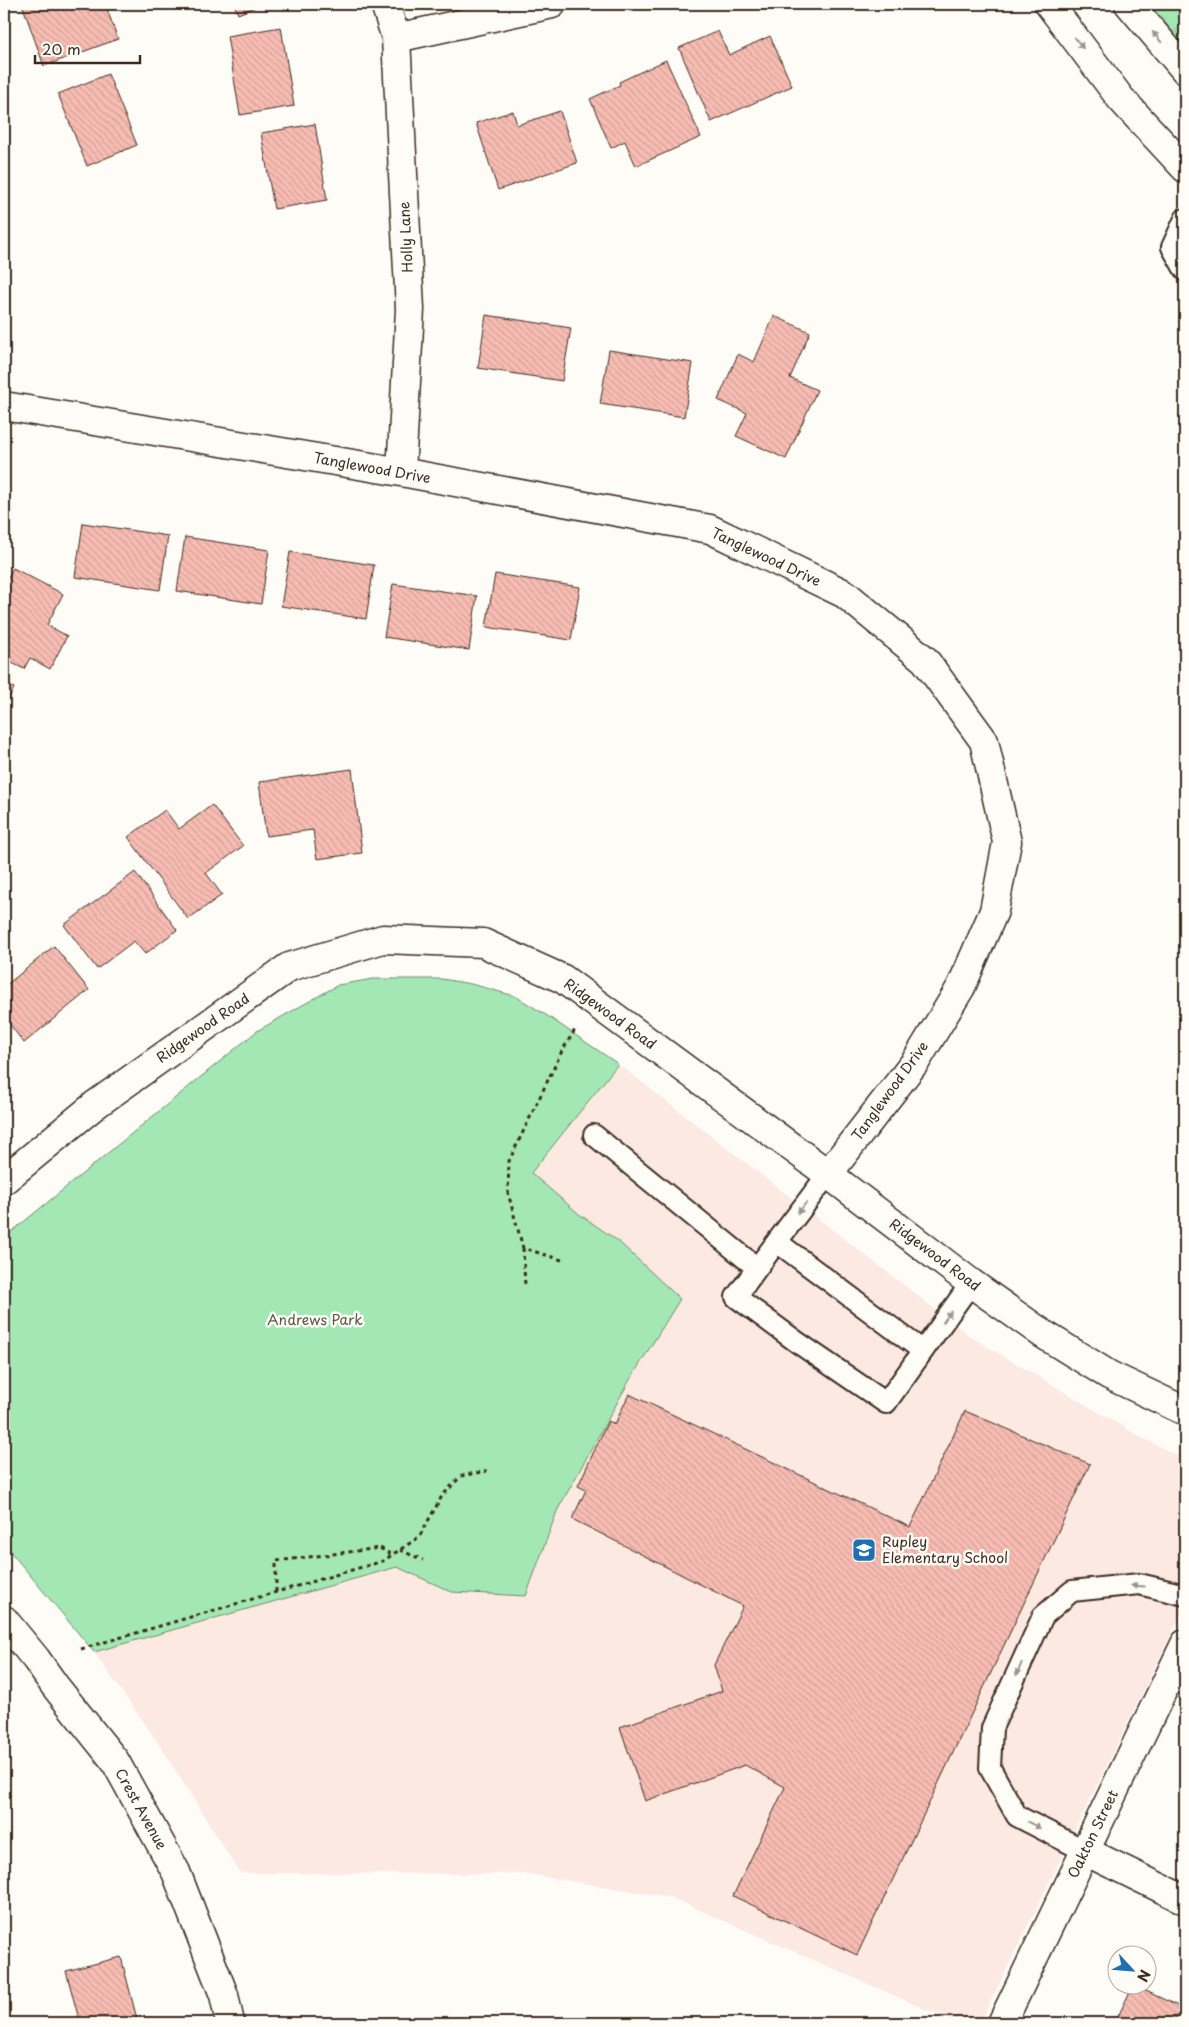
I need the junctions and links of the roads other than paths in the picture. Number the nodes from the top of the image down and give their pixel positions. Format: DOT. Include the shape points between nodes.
graph roads {
  1 [pos="385,4"];
  2 [pos="552,4"];
  3 [pos="1049,4"];
  4 [pos="1129,4"];
  5 [pos="396,38"];
  6 [pos="1185,70"];
  7 [pos="1185,168"];
  8 [pos="1185,219"];
  9 [pos="1185,270"];
  10 [pos="4,406"];
  11 [pos="400,472"];
  12 [pos="594,1134"];
  13 [pos="828,1174"];
  14 [pos="4,1180"];
  15 [pos="777,1242"];
  16 [pos="757,1268"];
  17 [pos="971,1283"];
  18 [pos="923,1351"];
  19 [pos="1185,1411"];
  20 [pos="1185,1595"];
  21 [pos="4,1620"];
  22 [pos="1185,1644"];
  23 [pos="1085,1851"];
  24 [pos="1185,1900"];
  25 [pos="230,2023"];
  26 [pos="1002,2023"];
  1 -- 5 [label="street, Holly Lane"];
  2 -- 5 [label="street"];
  3 -- 7 [label="street, one-way" via="1121,99"];
  6 -- 4 [label="street, one-way"];
  5 -- 11 [label="street, Holly Lane" via="410,309"];
  8 -- 9 [label="lane" via="1172,247"];
  10 -- 11 [label="street, Tanglewood Drive"];
  11 -- 13 [label="street, Tanglewood Drive" via="710,529 845,594 925,660 984,741 1007,842 994,911 961,987 916,1061"];
  12 -- 16 [label="lane"];
  13 -- 14 [label="street, Ridgewood Road" via="563,979 483,944 383,939 289,967 95,1104"];
  13 -- 15 [label="lane, one-way"];
  13 -- 17 [label="street, Ridgewood Road"];
  15 -- 16 [label="lane"];
  15 -- 18 [label="lane"];
  16 -- 18 [label="lane" via="736,1297 886,1403"];
  18 -- 17 [label="lane, one-way"];
  17 -- 19 [label="street, Ridgewood Road" via="1109,1375"];
  20 -- 23 [label="lane, one-way" via="1139,1584 1072,1591 1043,1616 992,1728 990,1768 1017,1816"];
  21 -- 25 [label="street, Crest Avenue" via="115,1761 176,1872 224,1995"];
  22 -- 23 [label="street, Oakton Street"];
  23 -- 24 [label="street"];
  23 -- 26 [label="street, Oakton Street"];
}
